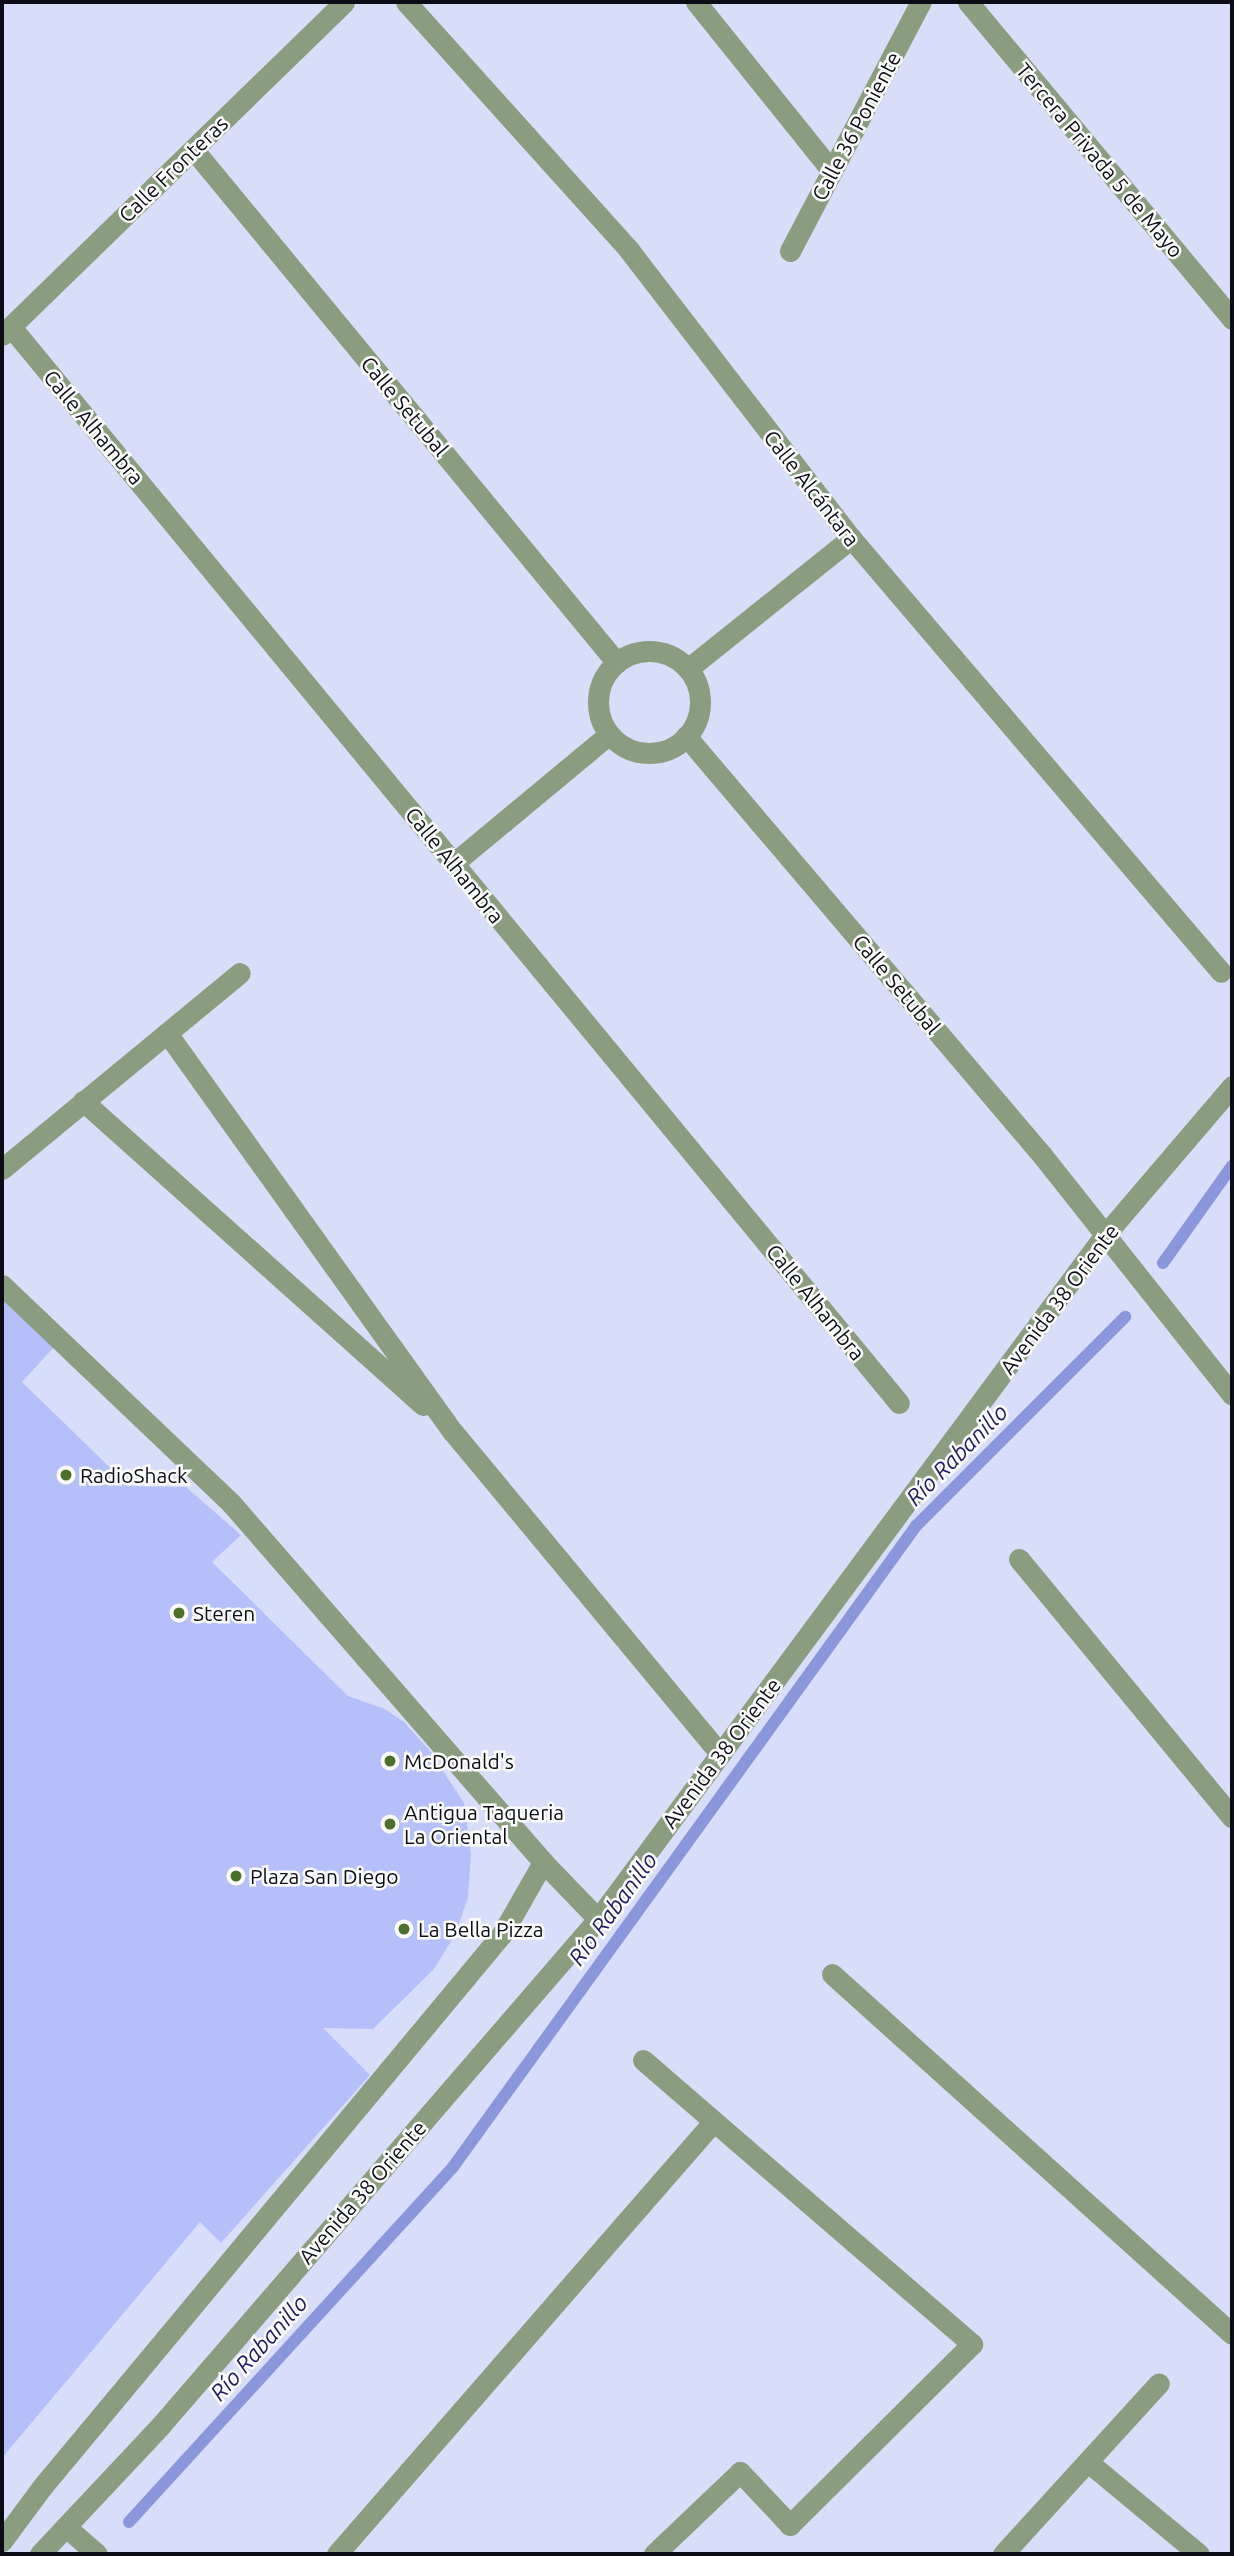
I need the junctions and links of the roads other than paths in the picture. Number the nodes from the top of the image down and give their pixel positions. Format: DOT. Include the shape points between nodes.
graph roads {
  1 [pos="344,2"];
  2 [pos="406,2"];
  3 [pos="696,2"];
  4 [pos="921,2"];
  5 [pos="968,2"];
  6 [pos="193,149"];
  7 [pos="832,171"];
  8 [pos="790,251"];
  9 [pos="1232,319"];
  10 [pos="6,331"];
  11 [pos="851,538"];
  12 [pos="617,663"];
  13 [pos="689,668"];
  14 [pos="608,735"];
  15 [pos="686,736"];
  16 [pos="454,863"];
  17 [pos="240,972"];
  18 [pos="1221,972"];
  19 [pos="167,1033"];
  20 [pos="1232,1086"];
  21 [pos="83,1101"];
  22 [pos="2,1169"];
  23 [pos="1104,1236"];
  24 [pos="2,1285"];
  25 [pos="1232,1395"];
  26 [pos="899,1403"];
  27 [pos="453,1432"];
  28 [pos="1019,1559"];
  29 [pos="720,1754"];
  30 [pos="1232,1817"];
  31 [pos="543,1862"];
  32 [pos="598,1919"];
  33 [pos="832,1974"];
  34 [pos="643,2060"];
  35 [pos="713,2122"];
  36 [pos="1232,2334"];
  37 [pos="1159,2383"];
  38 [pos="1088,2462"];
  39 [pos="66,2527"];
  40 [pos="2,2541"];
  41 [pos="40,2554"];
  42 [pos="97,2554"];
  43 [pos="337,2554"];
  44 [pos="654,2554"];
  45 [pos="1003,2554"];
  46 [pos="1199,2554"];
  1 -- 6 [label="street, Calle Fronteras"];
  2 -- 11 [label="street, Calle Alcántara" via="629,250"];
  3 -- 7 [label="street"];
  4 -- 7 [label="street, Calle 36 Poniente"];
  5 -- 9 [label="street, Tercera Privada 5 de Mayo"];
  6 -- 10 [label="street, Calle Fronteras"];
  6 -- 12 [label="street, Calle Setubal"];
  7 -- 8 [label="street, Calle 36 Poniente"];
  10 -- 16 [label="street, Calle Alhambra"];
  11 -- 13 [label="street"];
  11 -- 18 [label="street, Calle Alcántara"];
  12 -- 13 [label="street" via="631,653 663,651"];
  12 -- 14 [label="street" via="605,673 596,704"];
  13 -- 15 [label="street" via="701,699 692,731"];
  14 -- 15 [label="street" via="634,752 667,751"];
  14 -- 16 [label="street"];
  15 -- 23 [label="street, Calle Setubal" via="1042,1155"];
  16 -- 26 [label="street, Calle Alhambra"];
  17 -- 19 [label="street"];
  19 -- 21 [label="street"];
  19 -- 27 [label="street"];
  20 -- 23 [label="street, Avenida 38 Oriente"];
  21 -- 22 [label="street"];
  21 -- 27 [label="street"];
  23 -- 25 [label="street, Calle Setubal"];
  23 -- 29 [label="street, Avenida 38 Oriente"];
  24 -- 31 [label="street" via="231,1503"];
  27 -- 29 [label="street"];
  28 -- 30 [label="street"];
  29 -- 32 [label="street, Avenida 38 Oriente"];
  31 -- 32 [label="street"];
  31 -- 40 [label="street" via="502,1934 41,2487"];
  32 -- 39 [label="street, Avenida 38 Oriente" via="161,2425"];
  33 -- 36 [label="street"];
  34 -- 35 [label="street"];
  35 -- 43 [label="street"];
  35 -- 44 [label="street" via="972,2344 790,2525 740,2472"];
  37 -- 38 [label="street"];
  38 -- 45 [label="street"];
  38 -- 46 [label="street"];
  39 -- 41 [label="street, Avenida 38 Oriente"];
  39 -- 42 [label="street"];
}
